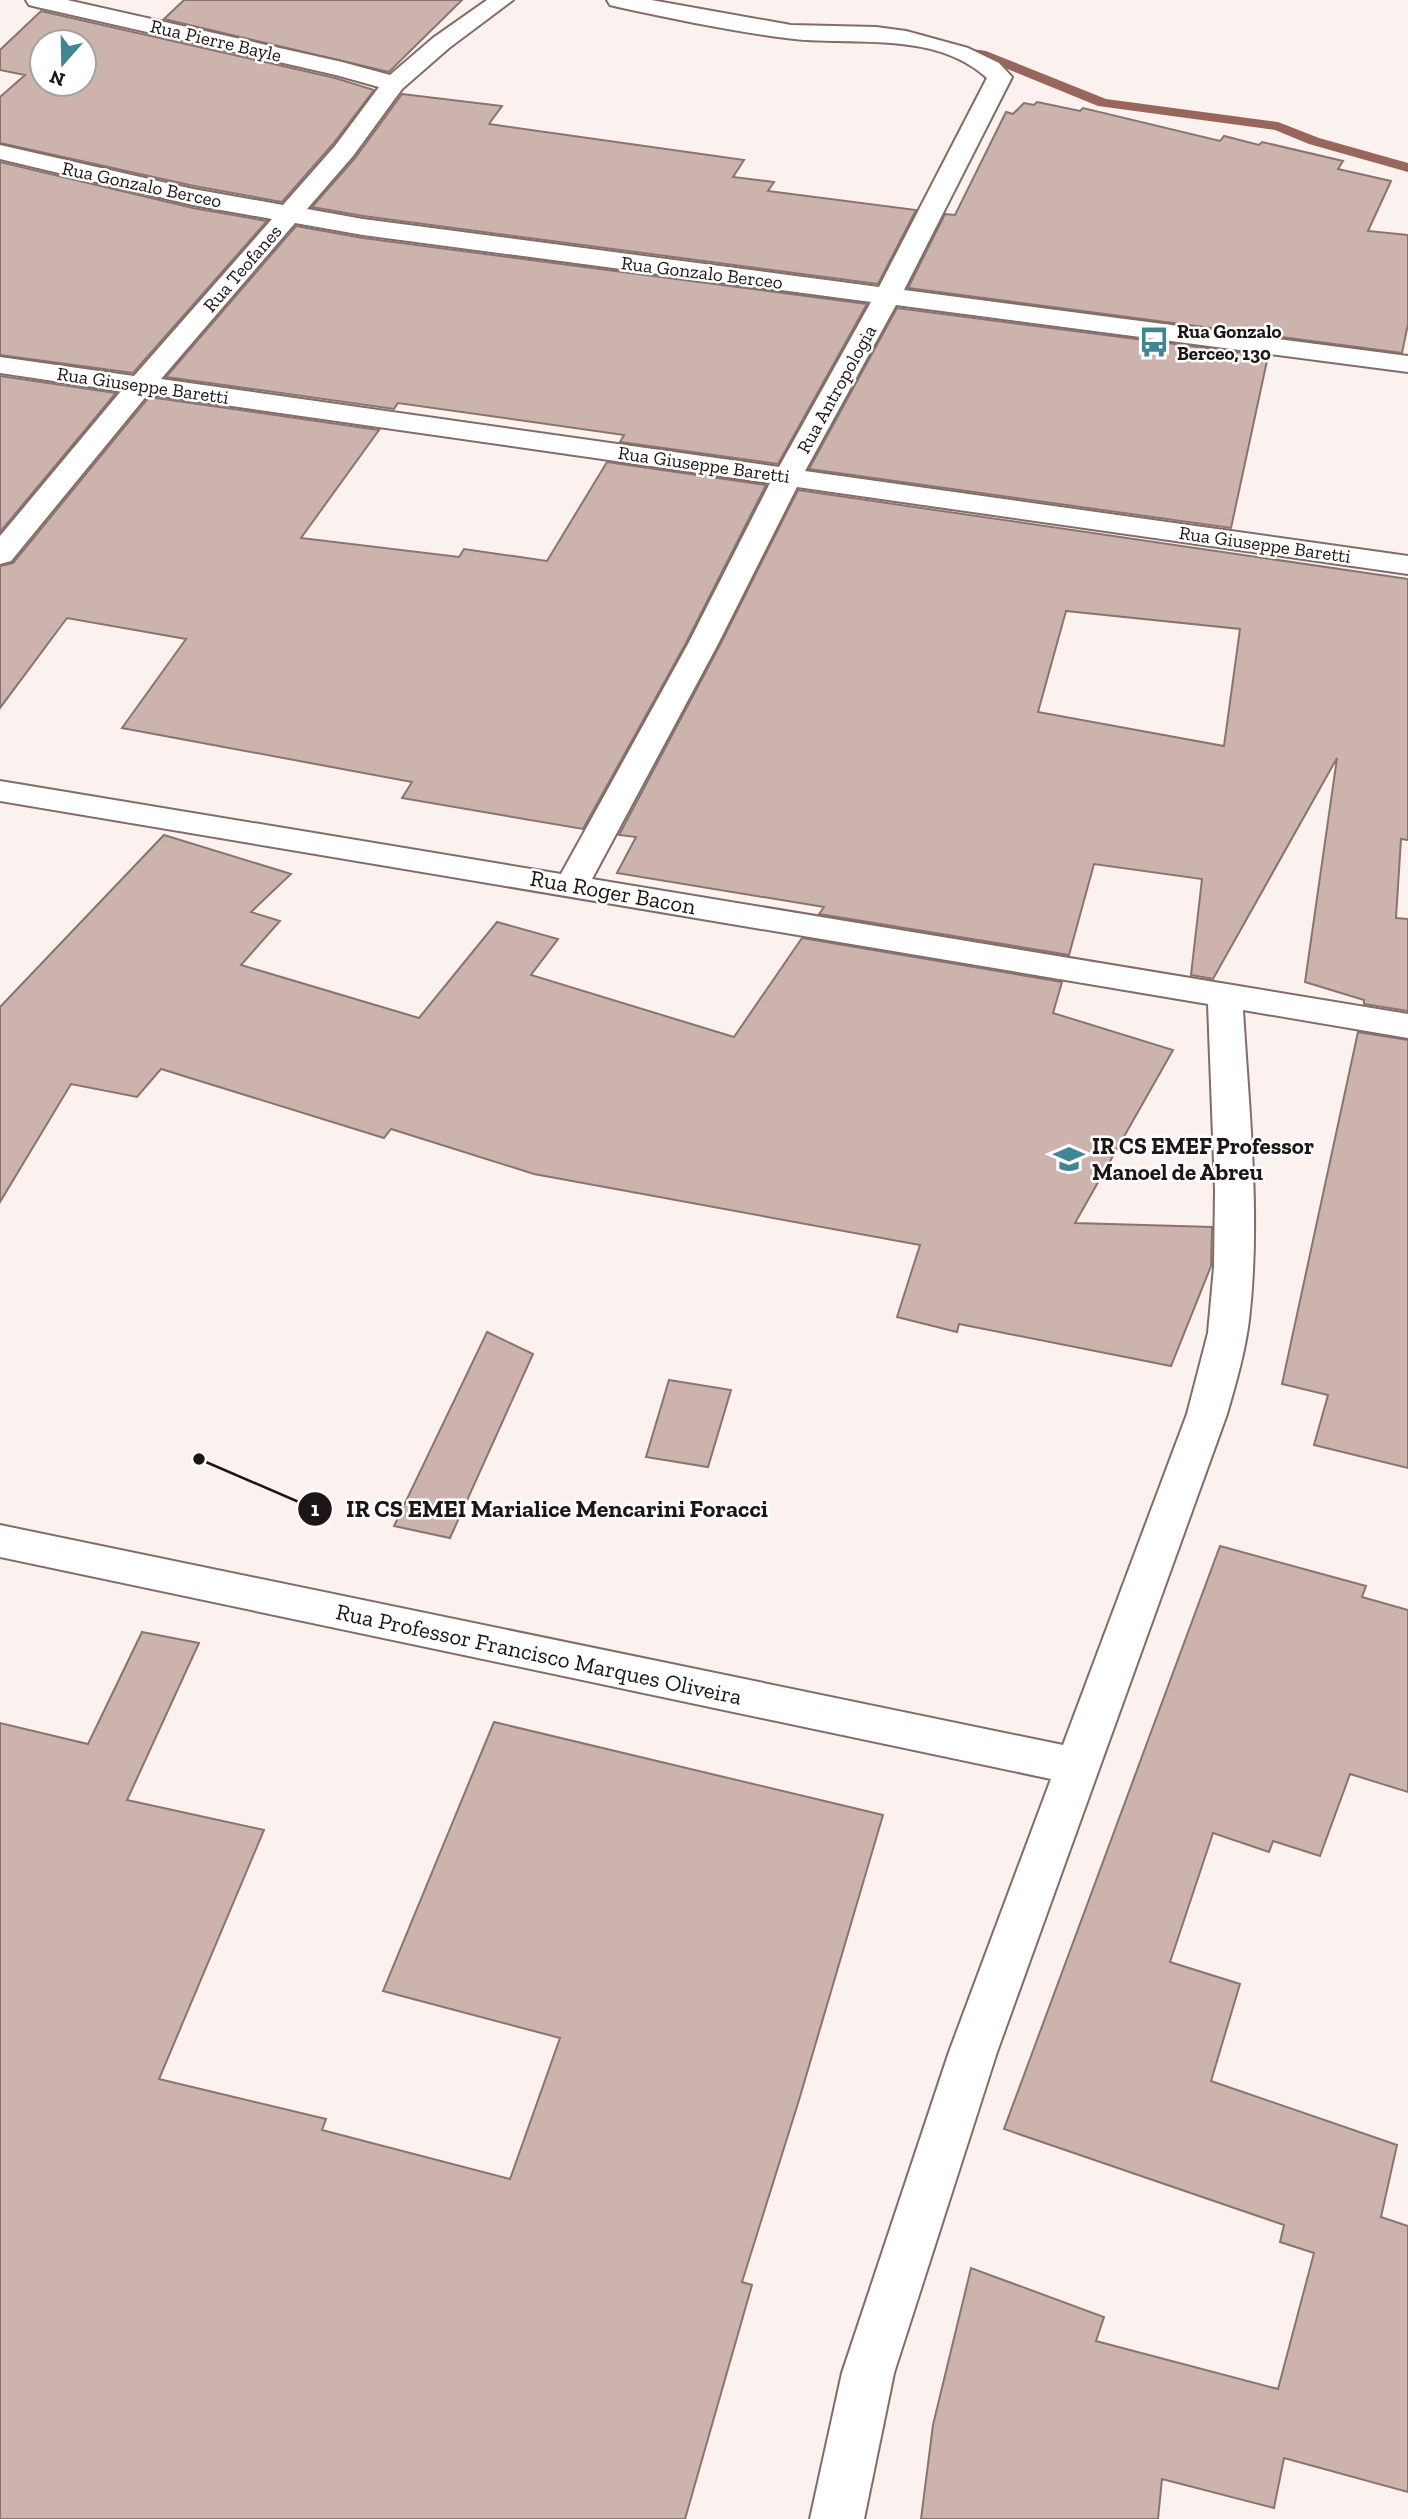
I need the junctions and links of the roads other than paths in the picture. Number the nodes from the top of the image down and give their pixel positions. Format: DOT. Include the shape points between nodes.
graph roads {
  1 [pos="37,0"];
  2 [pos="502,0"];
  3 [pos="618,0"];
  4 [pos="394,84"];
  5 [pos="0,152"];
  6 [pos="287,214"];
  7 [pos="887,295"];
  8 [pos="1408,363"];
  9 [pos="0,365"];
  10 [pos="144,385"];
  11 [pos="788,476"];
  12 [pos="0,555"];
  13 [pos="1408,565"];
  14 [pos="0,791"];
  15 [pos="572,885"];
  16 [pos="1225,997"];
  17 [pos="1408,1026"];
  18 [pos="0,1541"];
  19 [pos="1079,1767"];
  20 [pos="837,2519"];
  1 -- 4 [label="street, Rua Pierre Bayle"];
  2 -- 4 [label="street, Rua Teofanes" via="441,43"];
  3 -- 7 [label="street, Rua Antropologia" via="790,32 903,38 956,52 993,69 1000,77"];
  4 -- 6 [label="street, Rua Teofanes" via="351,143"];
  5 -- 6 [label="street, Rua Gonzalo Berceo"];
  6 -- 7 [label="street, Rua Gonzalo Berceo" via="481,244"];
  6 -- 10 [label="street, Rua Teofanes"];
  7 -- 8 [label="street, Rua Gonzalo Berceo"];
  7 -- 11 [label="street, Rua Antropologia"];
  9 -- 10 [label="street, Rua Giuseppe Baretti"];
  10 -- 11 [label="street, Rua Giuseppe Baretti"];
  10 -- 12 [label="street, Rua Teofanes"];
  11 -- 13 [label="street, Rua Giuseppe Baretti"];
  11 -- 15 [label="street, Rua Antropologia"];
  14 -- 15 [label="street, Rua Roger Bacon"];
  15 -- 16 [label="street, Rua Roger Bacon"];
  16 -- 17 [label="street, Rua Roger Bacon"];
  16 -- 19 [label="street" via="1233,1168 1231,1306 1223,1358 1207,1414"];
  18 -- 19 [label="street, Rua Professor Francisco Marques Oliveira"];
  19 -- 20 [label="street" via="973,2052 869,2373"];
}
